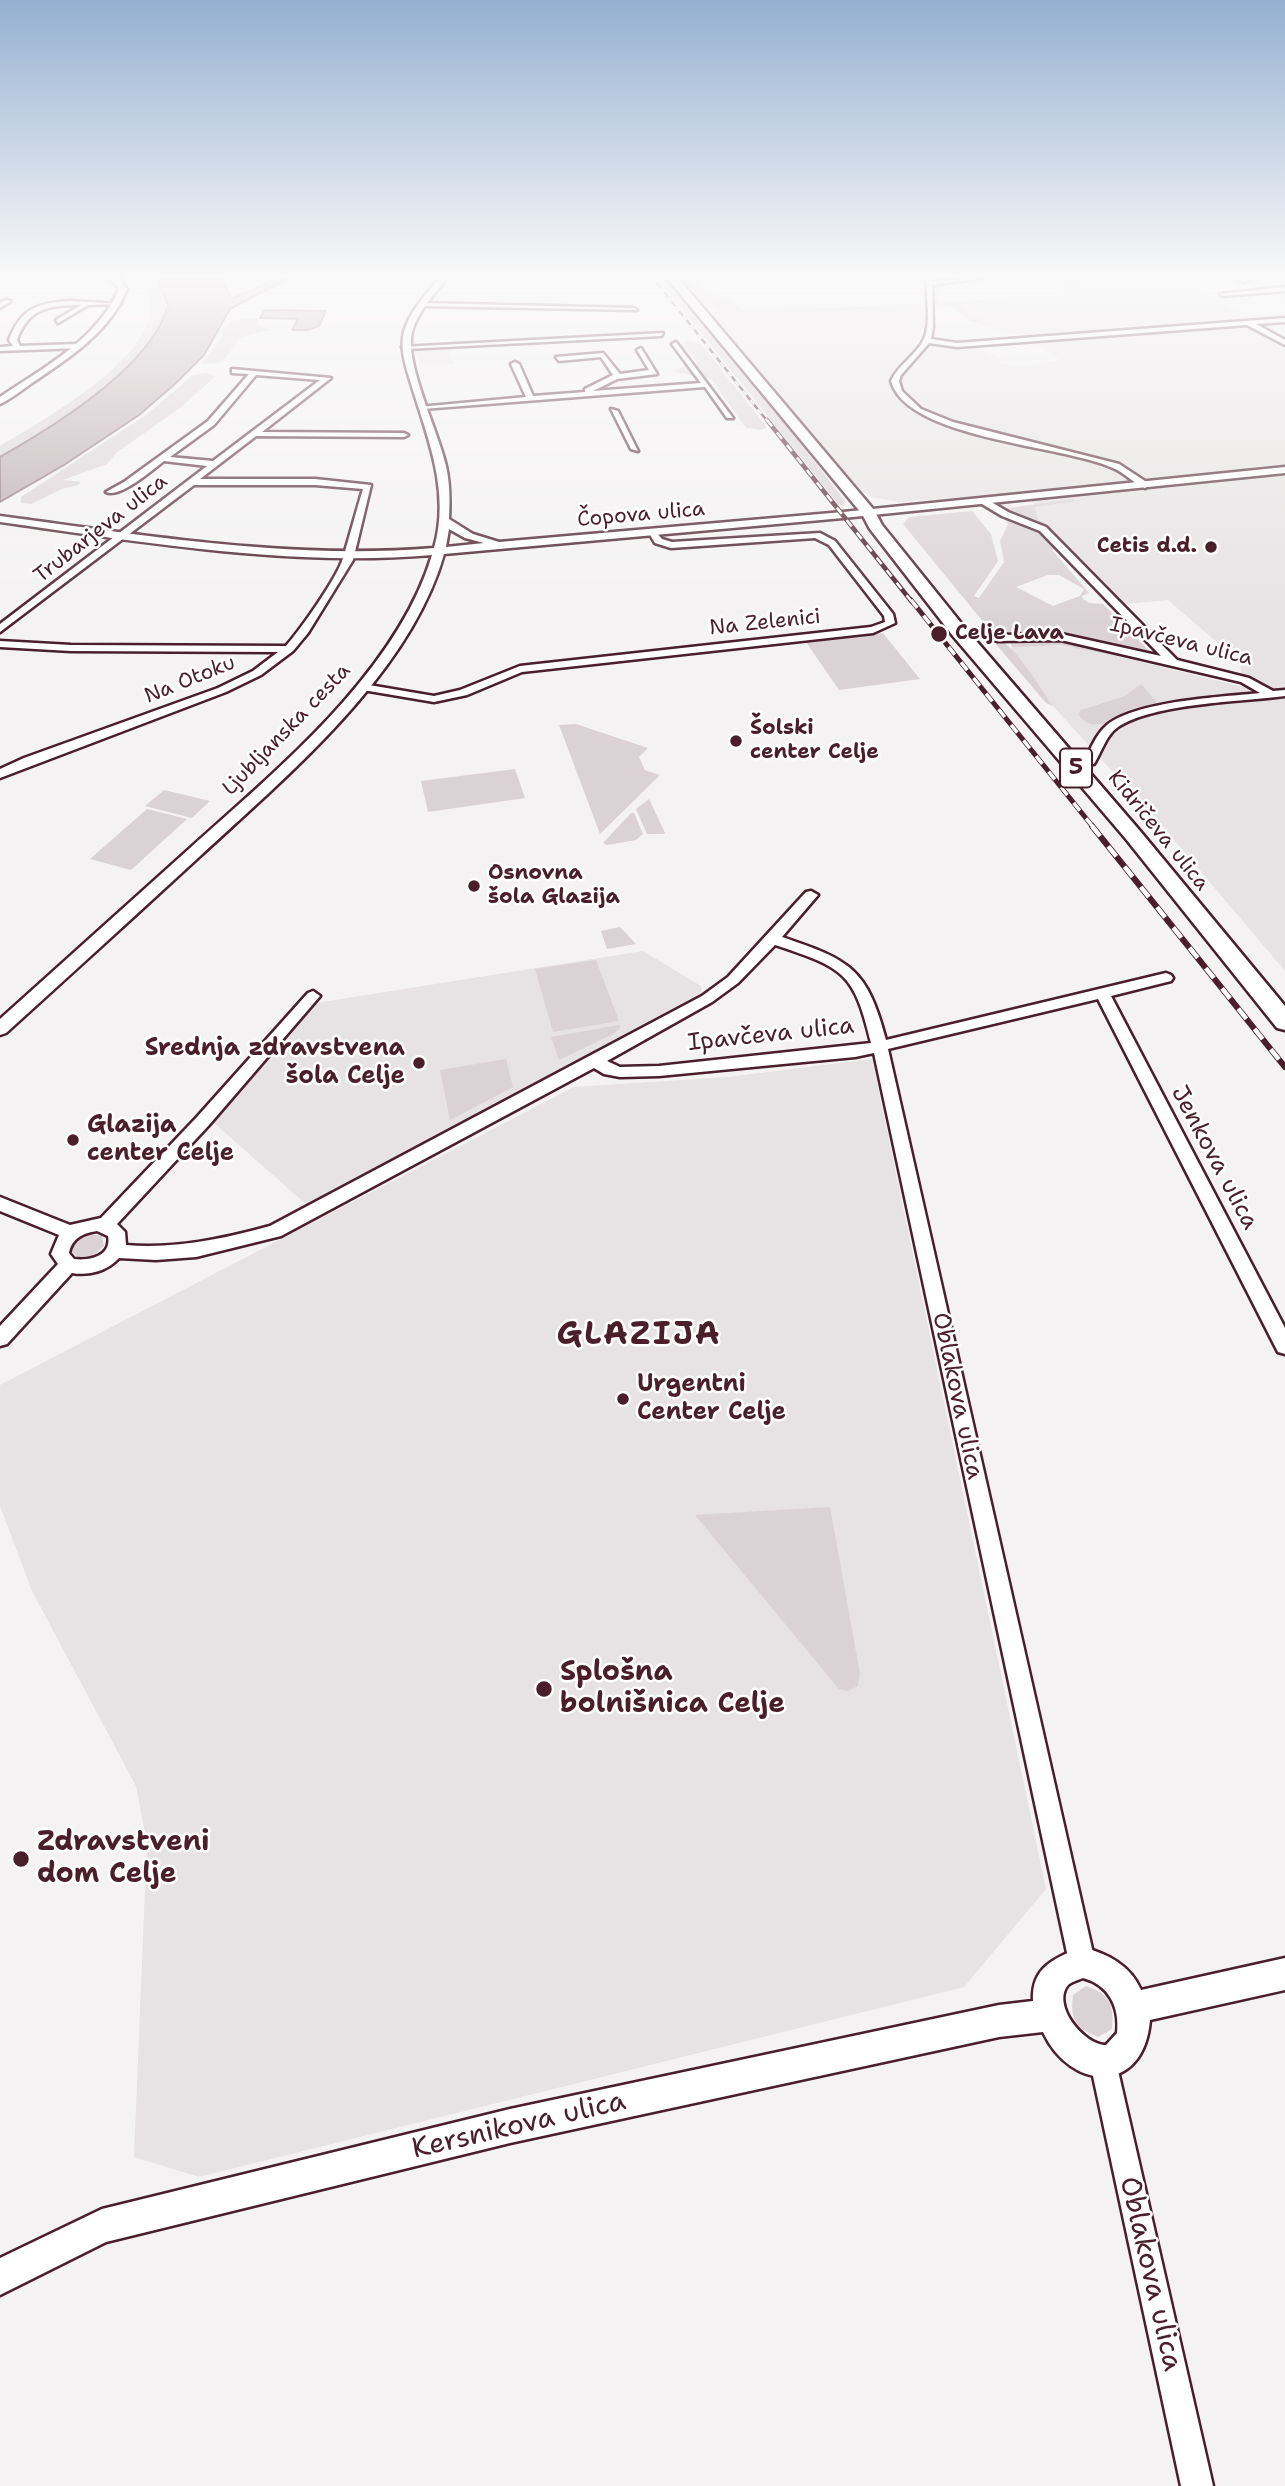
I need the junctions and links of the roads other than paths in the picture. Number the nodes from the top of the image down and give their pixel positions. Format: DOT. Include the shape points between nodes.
graph roads {
  1 [pos="236,394"];
  2 [pos="305,394"];
  3 [pos="419,394"];
  4 [pos="528,394"];
  5 [pos="586,394"];
  6 [pos="713,394"];
  7 [pos="769,394"];
  8 [pos="900,394"];
  9 [pos="530,398"];
  10 [pos="423,407"];
  11 [pos="614,411"];
  12 [pos="730,416"];
  13 [pos="253,434"];
  14 [pos="404,435"];
  15 [pos="635,449"];
  16 [pos="161,458"];
  17 [pos="214,464"];
  18 [pos="1285,470"];
  19 [pos="191,482"];
  20 [pos="1145,485"];
  21 [pos="110,492"];
  22 [pos="985,502"];
  23 [pos="869,513"];
  24 [pos="0,519"];
  25 [pos="444,521"];
  26 [pos="654,533"];
  27 [pos="119,537"];
  28 [pos="526,544"];
  29 [pos="439,551"];
  30 [pos="349,556"];
  31 [pos="0,629"];
  32 [pos="979,632"];
  33 [pos="0,644"];
  34 [pos="289,649"];
  35 [pos="1175,664"];
  36 [pos="363,687"];
  37 [pos="1285,693"];
  38 [pos="1272,695"];
  39 [pos="1090,761"];
  40 [pos="0,774"];
  41 [pos="811,895"];
  42 [pos="774,939"];
  43 [pos="1166,978"];
  44 [pos="1102,992"];
  45 [pos="1285,993"];
  46 [pos="313,996"];
  47 [pos="1285,1022"];
  48 [pos="0,1029"];
  49 [pos="879,1048"];
  50 [pos="594,1061"];
  51 [pos="0,1204"];
  52 [pos="105,1225"];
  53 [pos="71,1233"];
  54 [pos="115,1251"];
  55 [pos="68,1265"];
  56 [pos="0,1338"];
  57 [pos="1285,1346"];
  58 [pos="1082,1962"];
  59 [pos="1285,1974"];
  60 [pos="1133,2008"];
  61 [pos="1051,2015"];
  62 [pos="1103,2062"];
  63 [pos="0,2277"];
  64 [pos="1197,2486"];
  1 -- 16 [label="street" via="215,419"];
  2 -- 13 [label="street, Trubarjeva ulica"];
  3 -- 10 [label="street, Ljubljanska cesta"];
  4 -- 9 [label="street"];
  5 -- 9 [label="street"];
  6 -- 12 [label="street"];
  7 -- 23 [label="main road, 5"];
  8 -- 20 [label="street" via="918,411 950,424 1115,466"];
  9 -- 10 [label="street"];
  10 -- 25 [label="street, Ljubljanska cesta" via="441,465"];
  11 -- 15 [label="street"];
  13 -- 14 [label="street"];
  13 -- 17 [label="street, Trubarjeva ulica"];
  16 -- 17 [label="street, Trubarjeva ulica"];
  16 -- 21 [label="street"];
  17 -- 19 [label="street, Trubarjeva ulica"];
  18 -- 20 [label="street, Čopova ulica"];
  19 -- 27 [label="street, Trubarjeva ulica"];
  19 -- 30 [label="street, Trubarjeva ulica" via="365,485 368,489"];
  20 -- 22 [label="street, Čopova ulica"];
  22 -- 23 [label="street, Čopova ulica"];
  22 -- 35 [label="street" via="1043,528"];
  23 -- 26 [label="street, Čopova ulica"];
  23 -- 32 [label="main road, Kidričeva ulica / 5" via="892,525"];
  23 -- 47 [label="main road, Kidričeva ulica / 5" via="959,632"];
  24 -- 27 [label="street, Čopova ulica"];
  25 -- 28 [label="street" via="477,538"];
  25 -- 29 [label="street, Ljubljanska cesta"];
  26 -- 28 [label="street, Čopova ulica"];
  26 -- 36 [label="street, Na Zelenici" via="658,541 671,545 826,538 889,615 890,623 873,630 520,669 463,693 434,699"];
  27 -- 30 [label="street, Čopova ulica" via="220,549"];
  27 -- 31 [label="street, Trubarjeva ulica"];
  28 -- 29 [label="street, Čopova ulica"];
  29 -- 30 [label="street, Čopova ulica"];
  29 -- 36 [label="street, Ljubljanska cesta" via="413,614"];
  30 -- 34 [label="street, Na Otoku"];
  32 -- 35 [label="street, Ipavčeva ulica" via="998,638 1061,637"];
  32 -- 39 [label="main road, Kidričeva ulica / 5"];
  33 -- 34 [label="street"];
  34 -- 40 [label="street, Na Otoku" via="257,673 222,690"];
  35 -- 38 [label="street, Ipavčeva ulica" via="1245,680"];
  36 -- 48 [label="street, Ljubljanska cesta" via="289,766"];
  37 -- 38 [label="street, Ipavčeva ulica"];
  38 -- 39 [label="street" via="1129,717 1104,734"];
  39 -- 45 [label="main road, Kidričeva ulica / 5"];
  41 -- 42 [label="street"];
  42 -- 49 [label="street, Oblakova ulica" via="828,961 859,983"];
  42 -- 50 [label="street, Ipavčeva ulica" via="707,999"];
  43 -- 44 [label="street, Ipavčeva ulica"];
  44 -- 49 [label="street, Ipavčeva ulica"];
  44 -- 57 [label="street, Jenkova ulica"];
  46 -- 52 [label="street"];
  49 -- 50 [label="street, Ipavčeva ulica" via="659,1071 620,1072"];
  49 -- 58 [label="street, Oblakova ulica"];
  50 -- 54 [label="street" via="275,1231 220,1248"];
  51 -- 53 [label="street"];
  52 -- 53 [label="street" via="88,1225"];
  52 -- 54 [label="street" via="118,1237"];
  53 -- 55 [label="street" via="60,1254"];
  54 -- 55 [label="street" via="93,1266"];
  55 -- 56 [label="street"];
  58 -- 60 [label="street" via="1094,1964 1118,1980"];
  58 -- 61 [label="street" via="1062,1969 1055,1977 1050,1988"];
  59 -- 60 [label="street"];
  60 -- 62 [label="street" via="1135,2024 1126,2051"];
  61 -- 62 [label="street" via="1061,2036 1077,2053"];
  61 -- 63 [label="street, Kersnikova ulica" via="999,2021 510,2126 102,2226"];
  62 -- 64 [label="street, Oblakova ulica"];
}
